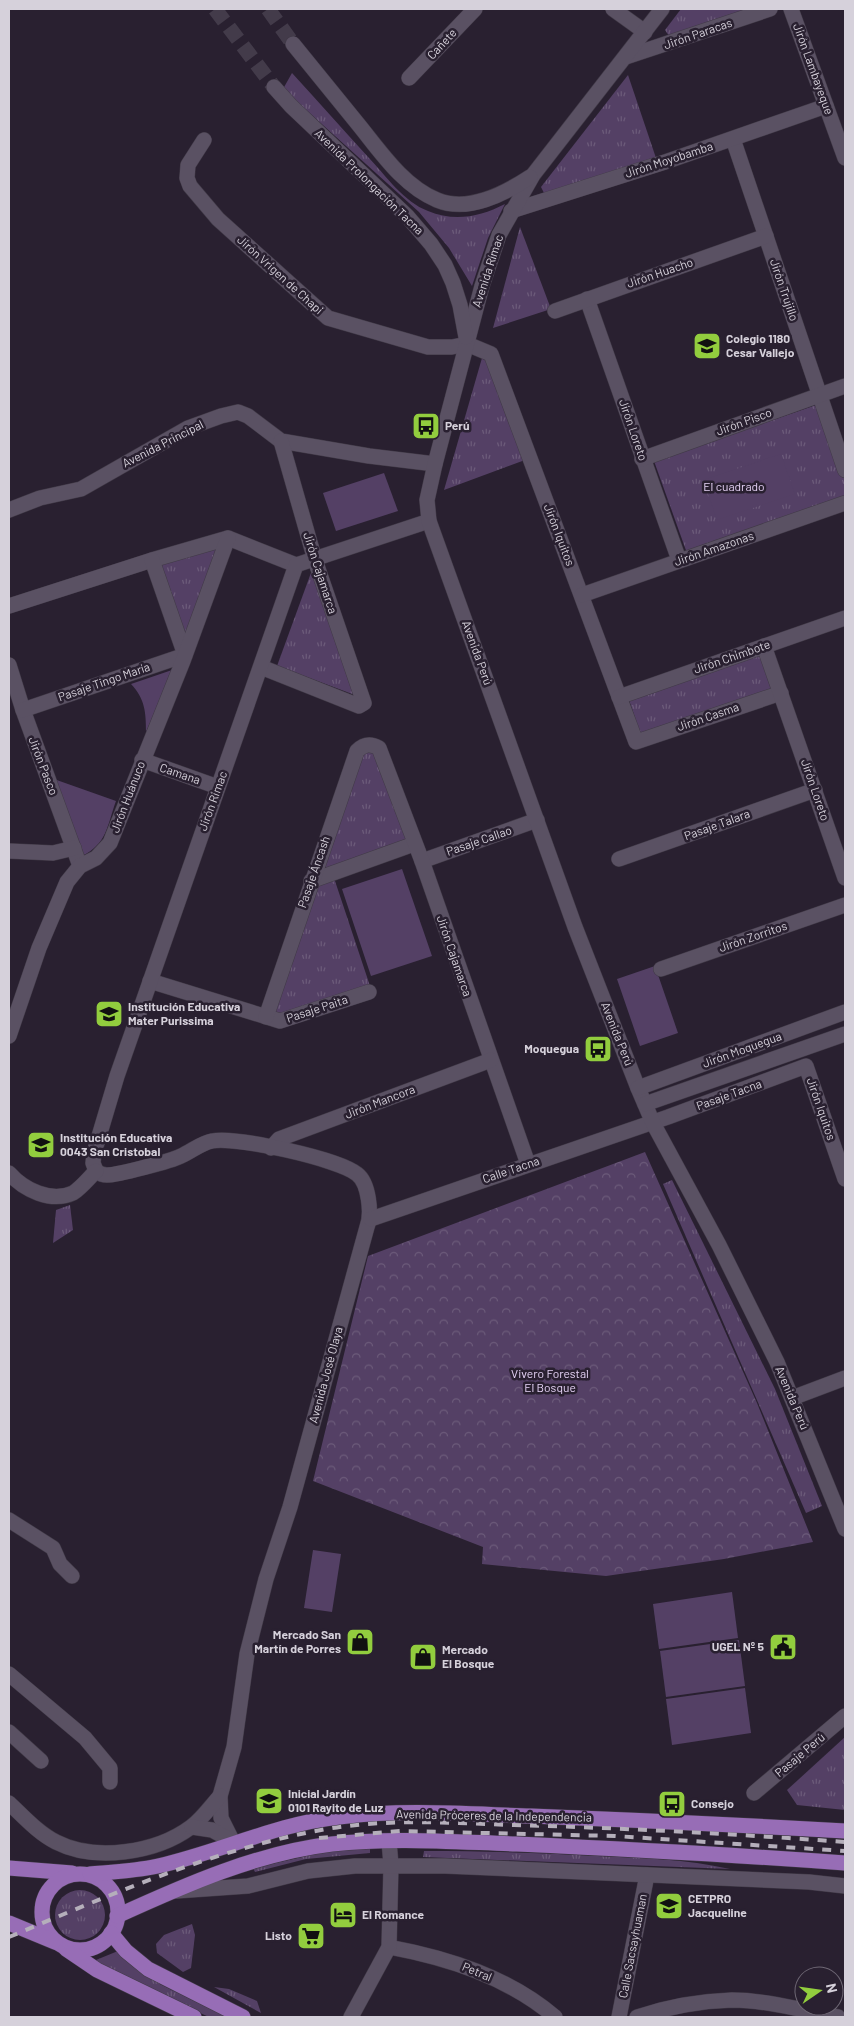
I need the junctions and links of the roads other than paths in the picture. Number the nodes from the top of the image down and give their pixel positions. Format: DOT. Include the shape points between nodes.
graph roads {
  1 [pos="475,9"];
  2 [pos="613,9"];
  3 [pos="662,9"];
  4 [pos="770,9"];
  5 [pos="791,9"];
  6 [pos="645,32"];
  7 [pos="293,44"];
  8 [pos="626,57"];
  9 [pos="409,78"];
  10 [pos="274,87"];
  11 [pos="826,106"];
  12 [pos="733,139"];
  13 [pos="204,140"];
  14 [pos="845,158"];
  15 [pos="534,175"];
  16 [pos="511,211"];
  17 [pos="766,236"];
  18 [pos="587,299"];
  19 [pos="555,311"];
  20 [pos="467,344"];
  21 [pos="845,386"];
  22 [pos="820,395"];
  23 [pos="281,441"];
  24 [pos="642,459"];
  25 [pos="435,464"];
  26 [pos="845,470"];
  27 [pos="845,504"];
  28 [pos="9,510"];
  29 [pos="429,521"];
  30 [pos="228,538"];
  31 [pos="152,560"];
  32 [pos="315,560"];
  33 [pos="679,560"];
  34 [pos="296,565"];
  35 [pos="582,595"];
  36 [pos="9,606"];
  37 [pos="845,618"];
  38 [pos="764,646"];
  39 [pos="184,655"];
  40 [pos="9,665"];
  41 [pos="261,667"];
  42 [pos="781,693"];
  43 [pos="619,697"];
  44 [pos="22,710"];
  45 [pos="636,742"];
  46 [pos="379,748"];
  47 [pos="142,760"];
  48 [pos="218,787"];
  49 [pos="815,790"];
  50 [pos="537,820"];
  51 [pos="414,844"];
  52 [pos="74,848"];
  53 [pos="9,852"];
  54 [pos="619,859"];
  55 [pos="422,861"];
  56 [pos="80,866"];
  57 [pos="845,878"];
  58 [pos="311,881"];
  59 [pos="845,905"];
  60 [pos="661,969"];
  61 [pos="150,981"];
  62 [pos="370,992"];
  63 [pos="845,1012"];
  64 [pos="266,1017"];
  65 [pos="845,1034"];
  66 [pos="9,1036"];
  67 [pos="491,1060"];
  68 [pos="806,1066"];
  69 [pos="638,1088"];
  70 [pos="645,1104"];
  71 [pos="653,1123"];
  72 [pos="271,1148"];
  73 [pos="528,1164"];
  74 [pos="96,1172"];
  75 [pos="9,1173"];
  76 [pos="845,1179"];
  77 [pos="371,1219"];
  78 [pos="845,1378"];
  79 [pos="792,1398"];
  80 [pos="9,1520"];
  81 [pos="845,1529"];
  82 [pos="72,1576"];
  83 [pos="9,1674"];
  84 [pos="845,1716"];
  85 [pos="9,1732"];
  86 [pos="41,1761"];
  87 [pos="110,1782"];
  88 [pos="754,1793"];
  89 [pos="220,1796"];
  90 [pos="9,1803"];
  91 [pos="192,1827"];
  92 [pos="845,1831"];
  93 [pos="389,1840"];
  94 [pos="233,1842"];
  95 [pos="845,1863"];
  96 [pos="391,1865"];
  97 [pos="9,1868"];
  98 [pos="85,1874"];
  99 [pos="647,1875"];
  100 [pos="845,1886"];
  101 [pos="175,1891"];
  102 [pos="117,1916"];
  103 [pos="9,1923"];
  104 [pos="111,1933"];
  105 [pos="59,1944"];
  106 [pos="389,1947"];
  107 [pos="194,2017"];
  108 [pos="243,2017"];
  109 [pos="351,2017"];
  110 [pos="555,2017"];
  111 [pos="619,2017"];
  112 [pos="637,2017"];
  113 [pos="838,2017"];
  1 -- 9 [label="street, Cañete"];
  2 -- 6 [label="street"];
  3 -- 6 [label="street, Avenida Rímac"];
  4 -- 8 [label="street, Jirón Paracas"];
  5 -- 11 [label="street, Jirón Lambayeque"];
  6 -- 8 [label="street, Avenida Rímac"];
  7 -- 15 [label="street" via="395,169 438,201 460,204 493,198"];
  8 -- 15 [label="street, Avenida Rímac"];
  10 -- 20 [label="street, Avenida Prolongación Tacna" via="426,238 445,265 453,284"];
  11 -- 12 [label="street, Jirón Moyobamba"];
  11 -- 14 [label="street, Jirón Lambayeque"];
  12 -- 16 [label="street, Jirón Moyobamba"];
  12 -- 17 [label="street, Jirón Trujillo"];
  13 -- 20 [label="street, Jirón Vrigen de Chapi" via="188,165 190,186 218,219 328,318 428,346"];
  15 -- 16 [label="street, Avenida Rímac"];
  16 -- 20 [label="street, Avenida Rímac" via="491,254"];
  17 -- 18 [label="street, Jirón Huacho"];
  17 -- 22 [label="street, Jirón Trujillo"];
  18 -- 19 [label="street, Jirón Huacho"];
  18 -- 24 [label="street, Jirón Loreto"];
  20 -- 25 [label="street, Avenida Rímac"];
  20 -- 35 [label="street, Jirón Iquitos" via="490,354"];
  21 -- 22 [label="street, Jirón Pisco"];
  22 -- 24 [label="street, Jirón Pisco"];
  22 -- 26 [label="street, Jirón Trujillo"];
  23 -- 25 [label="street, Avenida Principal"];
  23 -- 28 [label="street, Avenida Principal" via="248,416 238,412 221,416 188,428 81,489 40,498"];
  23 -- 32 [label="street, Jirón Cajamarca"];
  24 -- 33 [label="street, Jirón Loreto"];
  25 -- 29 [label="street, Avenida Rímac" via="427,500"];
  27 -- 33 [label="street, Jirón Amazonas"];
  29 -- 32 [label="street"];
  29 -- 50 [label="street, Avenida Perú"];
  30 -- 31 [label="street"];
  30 -- 34 [label="street"];
  30 -- 39 [label="street, Jirón Huánuco"];
  31 -- 36 [label="street"];
  31 -- 39 [label="street"];
  32 -- 34 [label="street"];
  32 -- 41 [label="street, Jirón Cajamarca" via="364,703 359,706"];
  33 -- 35 [label="street, Jirón Amazonas"];
  34 -- 41 [label="street, Jirón Rimac"];
  35 -- 43 [label="street, Jirón Iquitos"];
  37 -- 38 [label="street, Jirón Chimbote"];
  38 -- 42 [label="street, Jirón Loreto"];
  38 -- 43 [label="street, Jirón Chimbote"];
  39 -- 44 [label="street, Pasaje Tingo María"];
  39 -- 47 [label="street, Jirón Huánuco"];
  40 -- 44 [label="street, Jirón Pasco"];
  41 -- 48 [label="street, Jirón Rimac"];
  42 -- 45 [label="street, Jirón Casma"];
  42 -- 49 [label="street, Jirón Loreto"];
  43 -- 45 [label="street, Jirón Iquitos"];
  44 -- 52 [label="street, Jirón Pasco"];
  46 -- 51 [label="street, Jirón Cajamarca"];
  46 -- 58 [label="street, Pasaje Áncash" via="367,744 357,751"];
  47 -- 48 [label="street, Camana"];
  47 -- 56 [label="street, Jirón Huánuco" via="110,843 96,858"];
  48 -- 61 [label="street, Jirón Rimac"];
  49 -- 54 [label="street, Pasaje Talara"];
  49 -- 57 [label="street, Jirón Loreto"];
  50 -- 55 [label="street, Pasaje Callao"];
  50 -- 69 [label="street, Avenida Perú" via="574,927"];
  51 -- 55 [label="street, Jirón Cajamarca"];
  51 -- 58 [label="street"];
  52 -- 53 [label="street" via="53,853"];
  52 -- 56 [label="street, Jirón Pasco"];
  55 -- 67 [label="street, Jirón Cajamarca"];
  56 -- 66 [label="street, Jirón Huánuco" via="67,882 39,948"];
  58 -- 64 [label="street, Pasaje Áncash"];
  59 -- 60 [label="street, Jirón Zorritos"];
  61 -- 64 [label="street, Pasaje Paita"];
  61 -- 74 [label="street, Jirón Rimac" via="94,1153"];
  62 -- 64 [label="street, Pasaje Paita" via="280,1021"];
  63 -- 69 [label="street, Jirón Moquegua"];
  65 -- 70 [label="street, Jirón Moquegua"];
  67 -- 72 [label="street, Jirón Mancora" via="279,1139"];
  67 -- 73 [label="street, Jirón Cajamarca"];
  68 -- 71 [label="street, Pasaje Tacna"];
  68 -- 76 [label="street, Jirón Iquitos"];
  69 -- 70 [label="street, Avenida Perú"];
  70 -- 71 [label="street, Avenida Perú"];
  71 -- 73 [label="street, Calle Tacna"];
  71 -- 79 [label="street, Avenida Perú" via="719,1245"];
  72 -- 74 [label="street" via="213,1141 170,1160 108,1175"];
  72 -- 77 [label="street" via="301,1153 358,1174 365,1187"];
  73 -- 77 [label="street, Calle Tacna"];
  74 -- 75 [label="street" via="75,1192 64,1196 26,1189"];
  77 -- 89 [label="street, Avenida José Olaya" via="366,1227 290,1507 258,1608 247,1654 234,1747"];
  78 -- 79 [label="street"];
  79 -- 81 [label="street, Avenida Perú"];
  80 -- 82 [label="street" via="53,1548 60,1564"];
  83 -- 87 [label="street" via="85,1738 110,1768"];
  84 -- 88 [label="street, Pasaje Perú"];
  85 -- 86 [label="street"];
  89 -- 91 [label="street"];
  89 -- 94 [label="street, Avenida José Olaya" via="220,1818"];
  90 -- 91 [label="street" via="55,1842 87,1852 137,1849 168,1840"];
  91 -- 94 [label="street" via="212,1830"];
  92 -- 94 [label="main road, Avenida Próceres de la Independencia" via="401,1813 319,1820"];
  93 -- 95 [label="main road" via="581,1847"];
  93 -- 96 [label="street"];
  93 -- 101 [label="main road" via="331,1844 280,1854 252,1861"];
  94 -- 98 [label="main road, Avenida Próceres de la Independencia" via="158,1866 128,1872"];
  96 -- 99 [label="street"];
  96 -- 101 [label="street" via="326,1868 248,1886"];
  96 -- 106 [label="street"];
  97 -- 98 [label="main road"];
  98 -- 102 [label="main road" via="108,1886 117,1905"];
  98 -- 105 [label="main road" via="58,1880 44,1899 41,1910 43,1922"];
  99 -- 100 [label="street"];
  99 -- 111 [label="street, Calle Sacsayhuaman"];
  101 -- 102 [label="main road"];
  102 -- 104 [label="main road"];
  103 -- 105 [label="main road"];
  104 -- 105 [label="main road" via="99,1944 84,1950"];
  104 -- 108 [label="main road" via="126,1952 148,1969"];
  105 -- 107 [label="main road" via="97,1970"];
  106 -- 109 [label="street"];
  106 -- 110 [label="street, Petral" via="433,1956 491,1977"];
  112 -- 113 [label="street" via="733,2000"];
}
